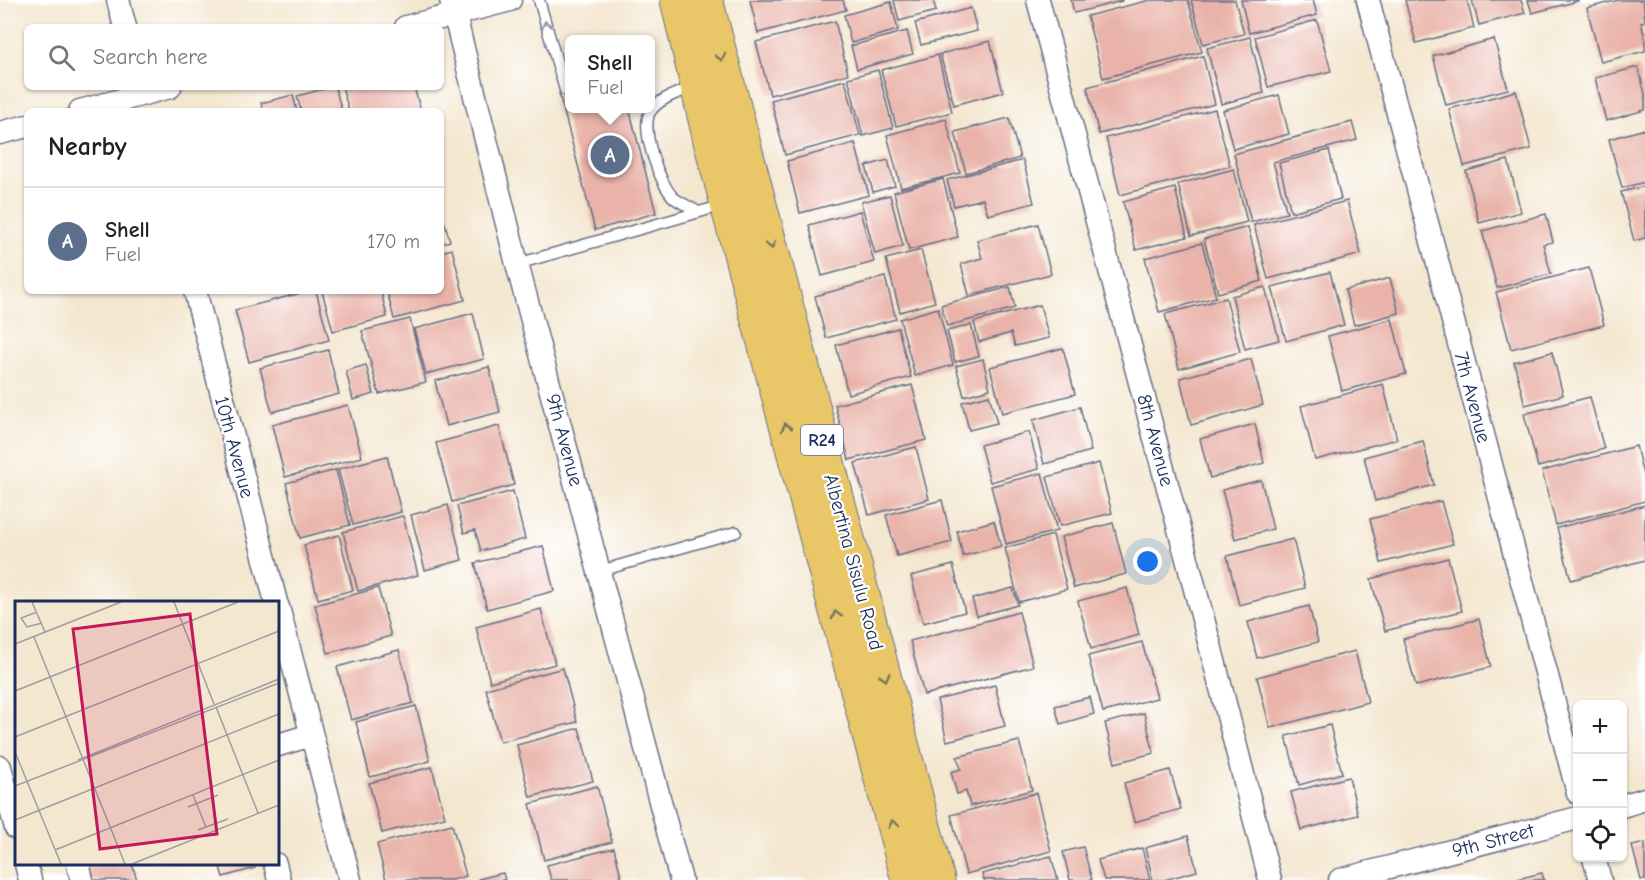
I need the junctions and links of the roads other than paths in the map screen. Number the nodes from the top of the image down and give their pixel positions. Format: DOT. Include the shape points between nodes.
graph roads {
  1 [pos="118,0"];
  2 [pos="510,0"];
  3 [pos="539,0"];
  4 [pos="677,0"];
  5 [pos="706,0"];
  6 [pos="1038,0"];
  7 [pos="1368,0"];
  8 [pos="453,7"];
  9 [pos="124,24"];
  10 [pos="413,24"];
  11 [pos="697,85"];
  12 [pos="162,90"];
  13 [pos="565,90"];
  14 [pos="144,97"];
  15 [pos="655,107"];
  16 [pos="94,108"];
  17 [pos="650,113"];
  18 [pos="24,127"];
  19 [pos="0,133"];
  20 [pos="713,208"];
  21 [pos="517,264"];
  22 [pos="196,294"];
  23 [pos="736,532"];
  24 [pos="600,571"];
  25 [pos="276,601"];
  26 [pos="279,613"];
  27 [pos="311,735"];
  28 [pos="279,745"];
  29 [pos="0,767"];
  30 [pos="1573,774"];
  31 [pos="1645,800"];
  32 [pos="1627,805"];
  33 [pos="1573,819"];
  34 [pos="15,824"];
  35 [pos="1595,862"];
  36 [pos="26,865"];
  37 [pos="78,865"];
  38 [pos="274,865"];
  39 [pos="30,880"];
  40 [pos="82,880"];
  41 [pos="279,880"];
  42 [pos="350,880"];
  43 [pos="681,880"];
  44 [pos="908,880"];
  45 [pos="939,880"];
  46 [pos="1270,880"];
  47 [pos="1340,880"];
  48 [pos="1600,880"];
  1 -- 9 [label="street"];
  2 -- 8 [label="street"];
  13 -- 3 [label="lane, one-way"];
  4 -- 11 [label="main road, Albertina Sisulu Road / R24"];
  5 -- 45 [label="main road, Albertina Sisulu Road / R24, one-way"];
  6 -- 46 [label="street, 8th Avenue"];
  7 -- 30 [label="street, 7th Avenue"];
  8 -- 10 [label="street"];
  8 -- 21 [label="street, 9th Avenue"];
  11 -- 15 [label="lane" via="665,98"];
  11 -- 20 [label="main road, Albertina Sisulu Road / R24"];
  12 -- 14 [label="street"];
  14 -- 16 [label="street"];
  17 -- 20 [label="lane" via="650,147 662,183 674,197"];
  18 -- 19 [label="street"];
  20 -- 21 [label="lane" via="605,233"];
  44 -- 20 [label="main road, Albertina Sisulu Road / R24, one-way"];
  21 -- 24 [label="street, 9th Avenue"];
  22 -- 25 [label="street, 10th Avenue"];
  23 -- 24 [label="lane"];
  24 -- 43 [label="street, 9th Avenue"];
  26 -- 27 [label="street, 10th Avenue"];
  27 -- 28 [label="street"];
  27 -- 42 [label="street, 10th Avenue"];
  29 -- 34 [label="street"];
  31 -- 32 [label="street"];
  33 -- 47 [label="street, 9th Street"];
  35 -- 48 [label="street"];
  36 -- 39 [label="street"];
  37 -- 40 [label="street"];
  38 -- 41 [label="street"];
}
